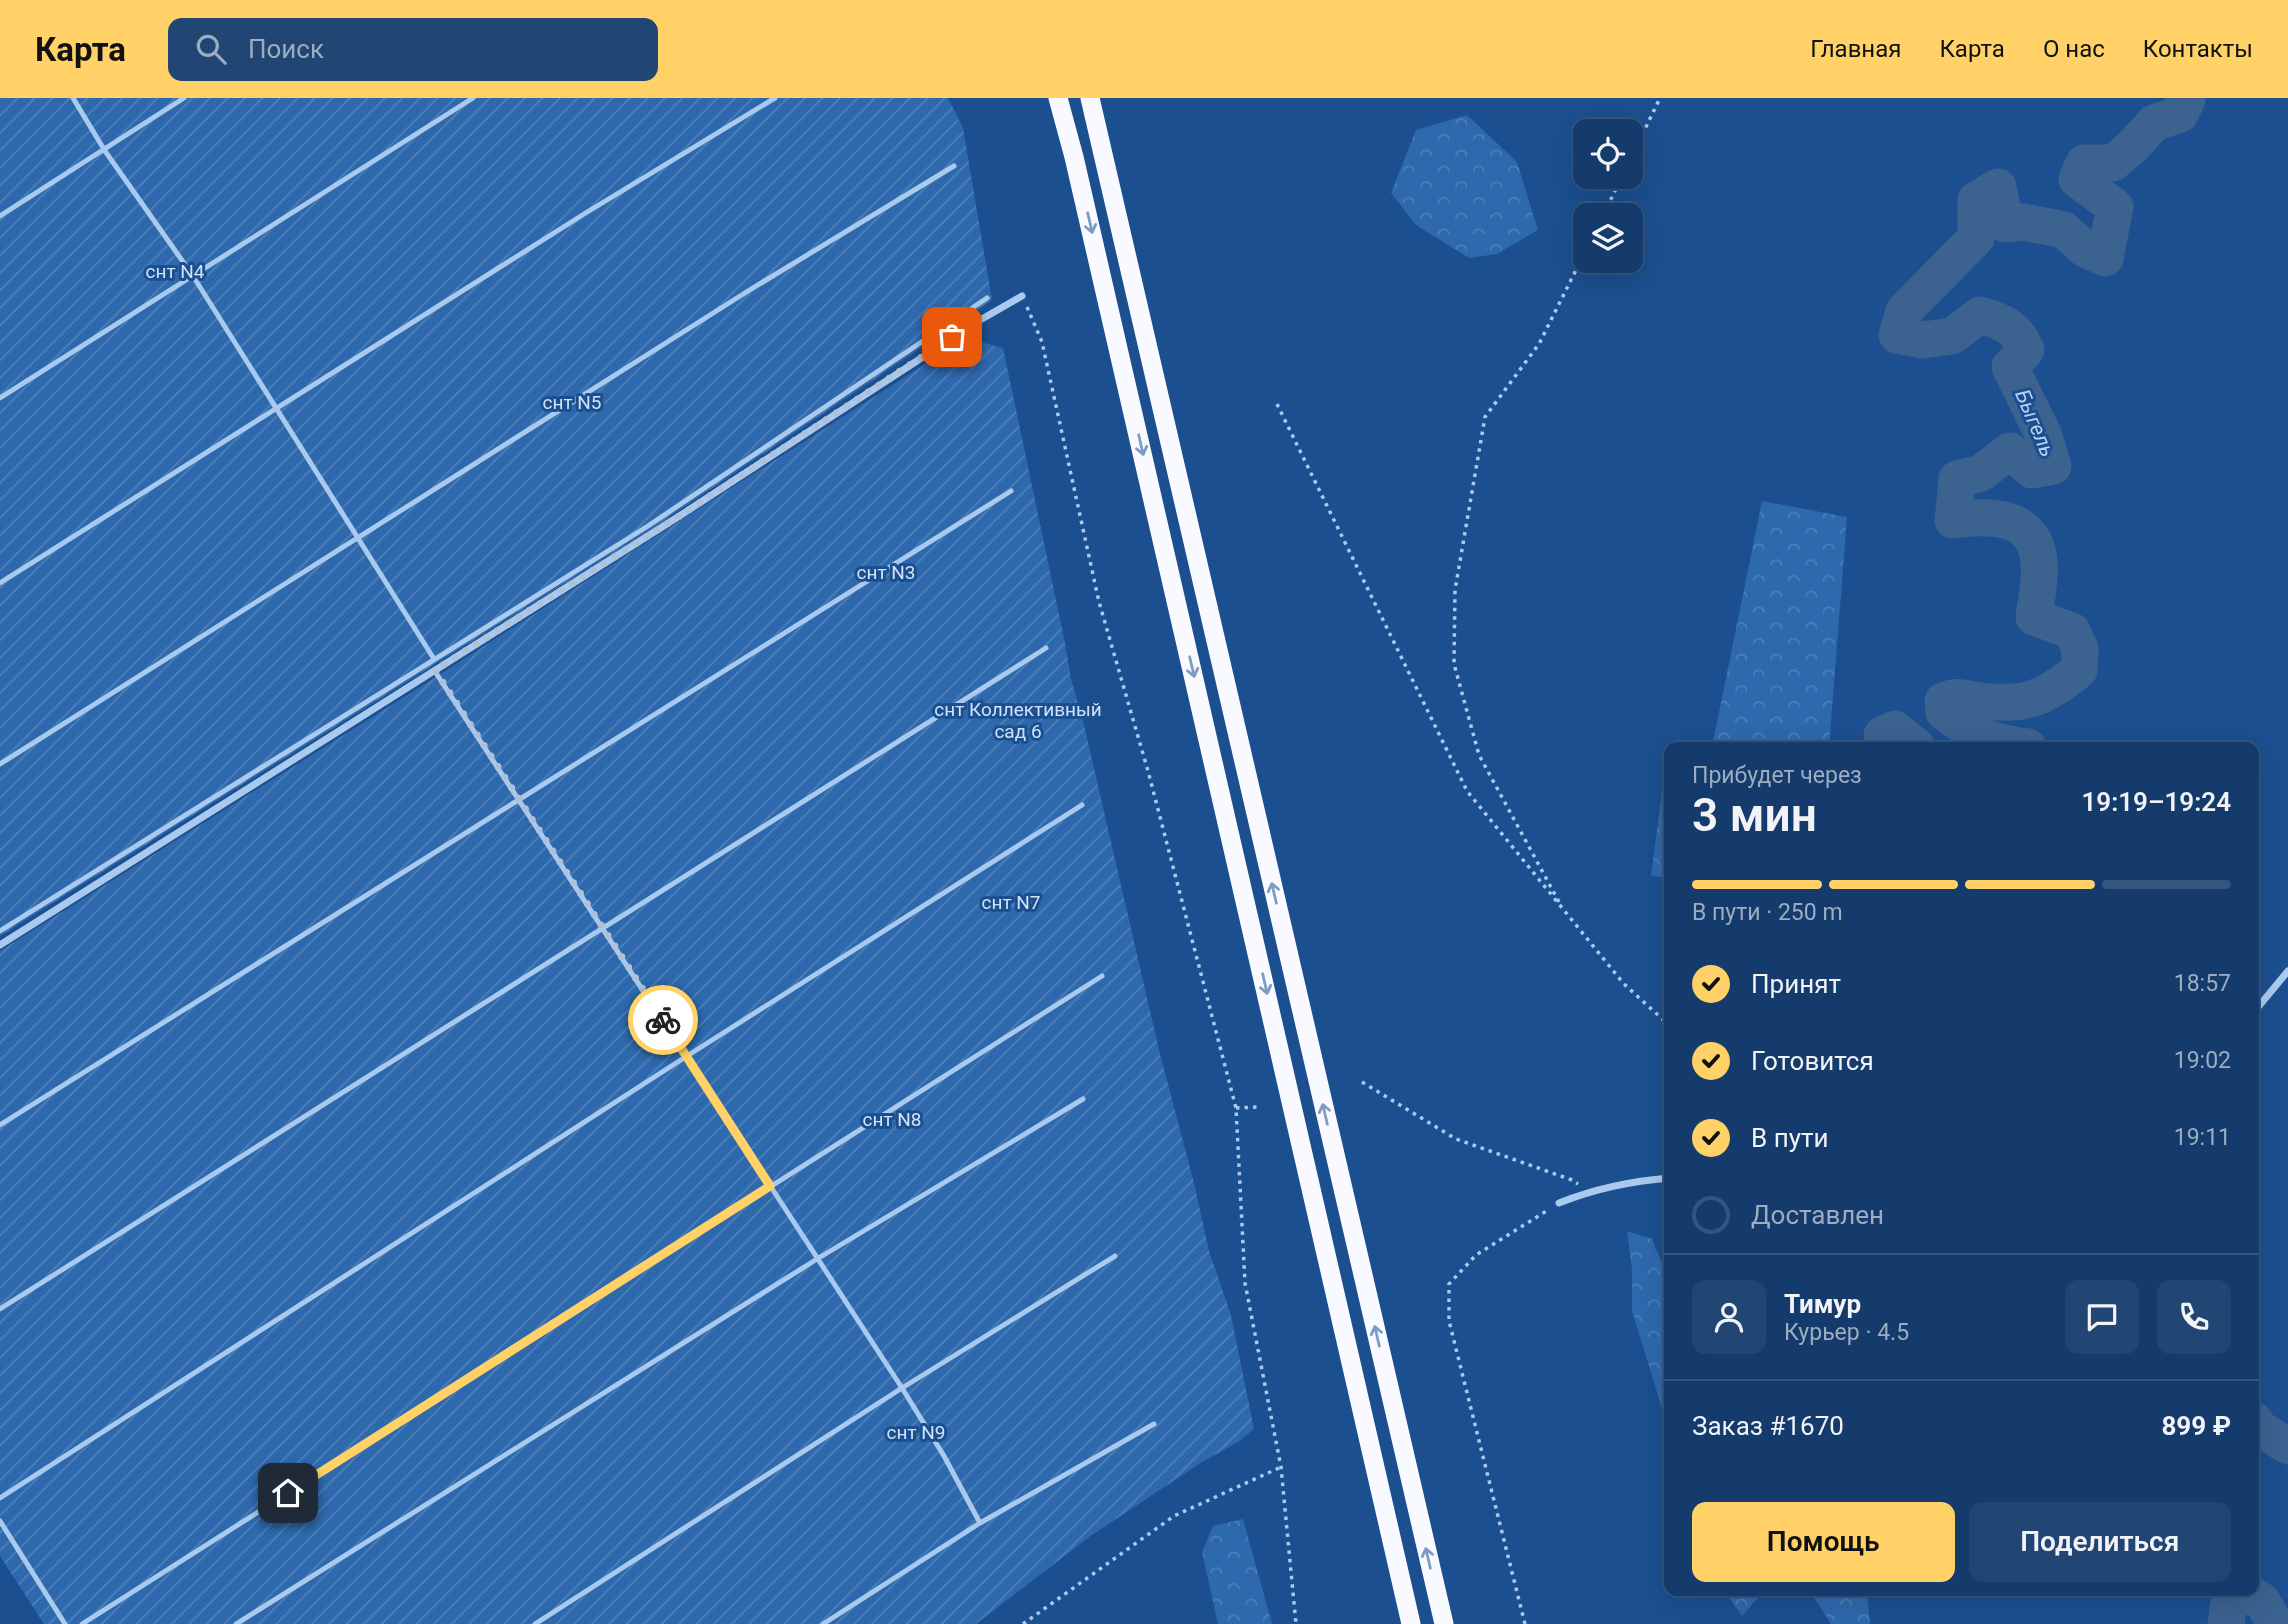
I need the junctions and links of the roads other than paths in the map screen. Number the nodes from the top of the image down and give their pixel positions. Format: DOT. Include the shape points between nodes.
graph roads {
  1 [pos="73,98"];
  2 [pos="184,98"];
  3 [pos="473,98"];
  4 [pos="775,98"];
  5 [pos="1058,98"];
  6 [pos="1090,98"];
  7 [pos="104,150"];
  8 [pos="954,166"];
  9 [pos="0,216"];
  10 [pos="193,276"];
  11 [pos="1022,296"];
  12 [pos="987,298"];
  13 [pos="0,398"];
  14 [pos="278,409"];
  15 [pos="1010,491"];
  16 [pos="358,538"];
  17 [pos="0,583"];
  18 [pos="1046,648"];
  19 [pos="434,659"];
  20 [pos="435,670"];
  21 [pos="0,764"];
  22 [pos="520,799"];
  23 [pos="1082,805"];
  24 [pos="603,928"];
  25 [pos="0,931"];
  26 [pos="0,945"];
  27 [pos="2288,971"];
  28 [pos="1102,976"];
  29 [pos="2259,1006"];
  30 [pos="687,1056"];
  31 [pos="1083,1099"];
  32 [pos="0,1125"];
  33 [pos="1664,1179"];
  34 [pos="770,1186"];
  35 [pos="1559,1203"];
  36 [pos="1115,1256"];
  37 [pos="817,1259"];
  38 [pos="0,1309"];
  39 [pos="902,1388"];
  40 [pos="1154,1424"];
  41 [pos="0,1498"];
  42 [pos="0,1521"];
  43 [pos="979,1523"];
  44 [pos="65,1624"];
  45 [pos="82,1624"];
  46 [pos="236,1624"];
  47 [pos="535,1624"];
  48 [pos="823,1624"];
  49 [pos="1411,1624"];
  50 [pos="1444,1624"];
  1 -- 7 [label="lane"];
  2 -- 7 [label="lane"];
  3 -- 10 [label="lane"];
  4 -- 14 [label="lane"];
  5 -- 49 [label="highway, one-way"];
  50 -- 6 [label="highway, one-way"];
  7 -- 9 [label="lane"];
  7 -- 10 [label="lane"];
  8 -- 16 [label="lane"];
  10 -- 13 [label="lane"];
  10 -- 14 [label="lane"];
  11 -- 20 [label="street"];
  12 -- 19 [label="lane" via="648,526"];
  14 -- 16 [label="lane"];
  14 -- 17 [label="lane"];
  15 -- 22 [label="lane"];
  16 -- 19 [label="lane"];
  16 -- 21 [label="lane"];
  18 -- 24 [label="lane"];
  19 -- 25 [label="lane"];
  20 -- 22 [label="lane"];
  20 -- 26 [label="street"];
  22 -- 24 [label="lane"];
  22 -- 32 [label="lane"];
  23 -- 30 [label="lane"];
  24 -- 30 [label="lane"];
  24 -- 38 [label="lane"];
  27 -- 29 [label="street"];
  28 -- 34 [label="lane"];
  30 -- 34 [label="lane"];
  30 -- 41 [label="lane"];
  31 -- 37 [label="lane"];
  33 -- 35 [label="street" via="1587,1191"];
  34 -- 37 [label="lane"];
  34 -- 45 [label="lane"];
  36 -- 39 [label="lane"];
  37 -- 39 [label="lane"];
  37 -- 46 [label="lane"];
  39 -- 43 [label="lane"];
  39 -- 47 [label="lane"];
  40 -- 43 [label="lane"];
  42 -- 44 [label="lane"];
  43 -- 48 [label="lane"];
}
